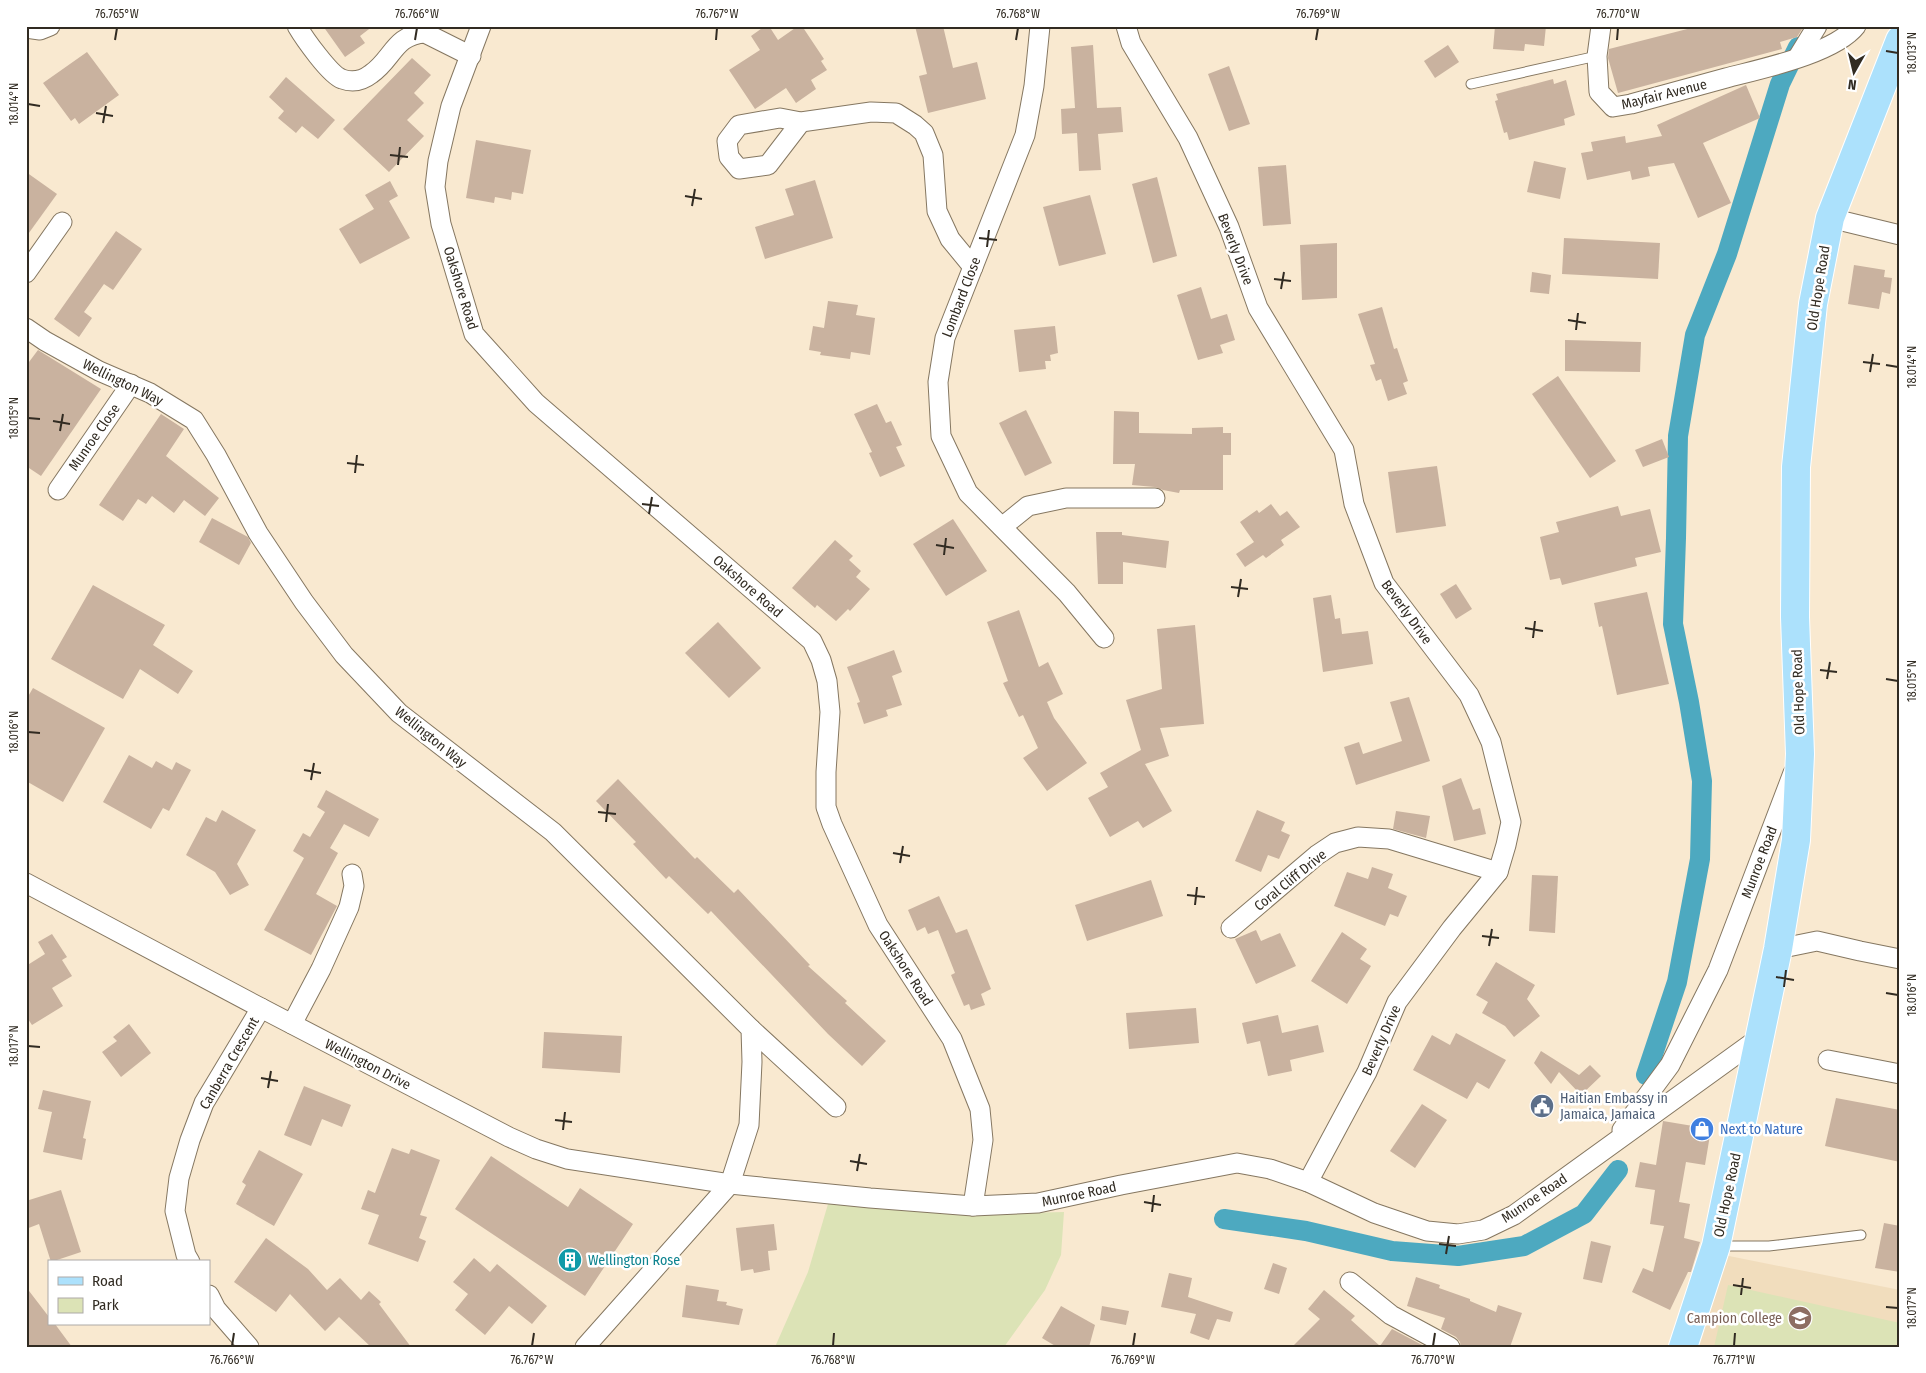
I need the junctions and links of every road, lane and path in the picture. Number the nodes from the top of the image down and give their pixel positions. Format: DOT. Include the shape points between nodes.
graph roads {
  1 [pos="50,26"];
  2 [pos="297,26"];
  3 [pos="481,26"];
  4 [pos="1040,26"];
  5 [pos="1126,26"];
  6 [pos="1601,26"];
  7 [pos="1817,26"];
  8 [pos="1856,26"];
  9 [pos="26,28"];
  10 [pos="1900,40"];
  11 [pos="471,56"];
  12 [pos="1597,56"];
  13 [pos="1798,57"];
  14 [pos="1471,84"];
  15 [pos="801,122"];
  16 [pos="1830,218"];
  17 [pos="62,222"];
  18 [pos="1900,235"];
  19 [pos="973,266"];
  20 [pos="26,273"];
  21 [pos="26,328"];
  22 [pos="131,384"];
  23 [pos="58,490"];
  24 [pos="1155,498"];
  25 [pos="1002,527"];
  26 [pos="1104,638"];
  27 [pos="1800,754"];
  28 [pos="1498,872"];
  29 [pos="352,874"];
  30 [pos="26,883"];
  31 [pos="1231,928"];
  32 [pos="1778,950"];
  33 [pos="1900,959"];
  34 [pos="261,1008"];
  35 [pos="292,1024"];
  36 [pos="750,1030"];
  37 [pos="1759,1038"];
  38 [pos="1828,1060"];
  39 [pos="1900,1074"];
  40 [pos="836,1107"];
  41 [pos="1608,1149"];
  42 [pos="1308,1182"];
  43 [pos="730,1184"];
  44 [pos="973,1206"];
  45 [pos="1861,1235"];
  46 [pos="1716,1246"];
  47 [pos="189,1260"];
  48 [pos="1350,1282"];
  49 [pos="210,1297"];
  50 [pos="249,1347"];
  51 [pos="585,1347"];
  52 [pos="1450,1347"];
  53 [pos="1683,1347"];
  1 -- 9 [label="street" via="40,30"];
  2 -- 11 [label="street" via="328,67 341,79 349,81 357,82 372,74 406,37 416,34 425,33"];
  3 -- 11 [label="street, Oakshore Road"];
  4 -- 19 [label="street, Lombard Close" via="1025,135"];
  5 -- 28 [label="street, Beverly Drive" via="1131,43 1188,138 1229,227 1258,308 1344,450 1354,504 1384,583 1469,695 1491,742 1511,822"];
  6 -- 12 [label="street, Mayfair Avenue"];
  7 -- 13 [label="street"];
  8 -- 13 [label="street, Mayfair Avenue" via="1850,34 1818,51"];
  10 -- 16 [label="main road, Old Hope Road"];
  11 -- 44 [label="street, Oakshore Road" via="451,106 435,187 441,224 474,334 536,402 812,641 821,660 830,712 826,806 832,824 878,925 952,1039 980,1109 983,1140"];
  12 -- 13 [label="street, Mayfair Avenue" via="1599,92 1613,107"];
  12 -- 14 [label="lane"];
  15 -- 19 [label="street" via="871,112 896,113 915,125 924,133 933,154 937,211 950,239"];
  16 -- 18 [label="street"];
  16 -- 27 [label="main road, Old Hope Road" via="1813,304 1796,467 1794,617"];
  17 -- 20 [label="street"];
  19 -- 25 [label="street, Lombard Close" via="945,338 938,382 940,436 968,493"];
  21 -- 22 [label="street, Wellington Way" via="99,371"];
  22 -- 23 [label="street, Munroe Close"];
  22 -- 36 [label="street, Wellington Way" via="194,420 258,533 299,594 344,655 385,698 413,724 553,832"];
  24 -- 25 [label="street" via="1066,498 1028,506"];
  25 -- 26 [label="street, Lombard Close"];
  27 -- 32 [label="main road, Old Hope Road" via="1796,840"];
  27 -- 41 [label="street, Munroe Road" via="1718,970 1670,1065"];
  28 -- 31 [label="street, Coral Cliff Drive" via="1388,839 1358,837 1335,844 1317,856"];
  28 -- 42 [label="street, Beverly Drive" via="1397,1002 1367,1072"];
  29 -- 35 [label="street" via="354,886 350,906 322,969"];
  30 -- 34 [label="street, Wellington Drive"];
  32 -- 33 [label="street" via="1817,941"];
  32 -- 37 [label="main road, Old Hope Road"];
  34 -- 35 [label="street, Wellington Drive"];
  34 -- 47 [label="street, Canberra Crescent" via="204,1103 190,1140 175,1211"];
  35 -- 43 [label="street, Wellington Drive" via="536,1149 566,1159"];
  36 -- 40 [label="street, Wellington Way"];
  36 -- 43 [label="street" via="752,1062 748,1125"];
  37 -- 41 [label="street, Munroe Road" via="1651,1114"];
  37 -- 46 [label="main road, Old Hope Road"];
  38 -- 39 [label="street"];
  41 -- 42 [label="street, Munroe Road" via="1514,1215 1483,1230 1458,1234 1427,1231 1374,1213"];
  42 -- 44 [label="street, Munroe Road" via="1270,1169 1237,1163 1038,1203"];
  43 -- 44 [label="street, Munroe Road"];
  43 -- 51 [label="street"];
  45 -- 46 [label="lane" via="1769,1246"];
  46 -- 53 [label="main road, Old Hope Road"];
  48 -- 52 [label="street" via="1391,1315"];
  49 -- 50 [label="street" via="216,1309"];
}
